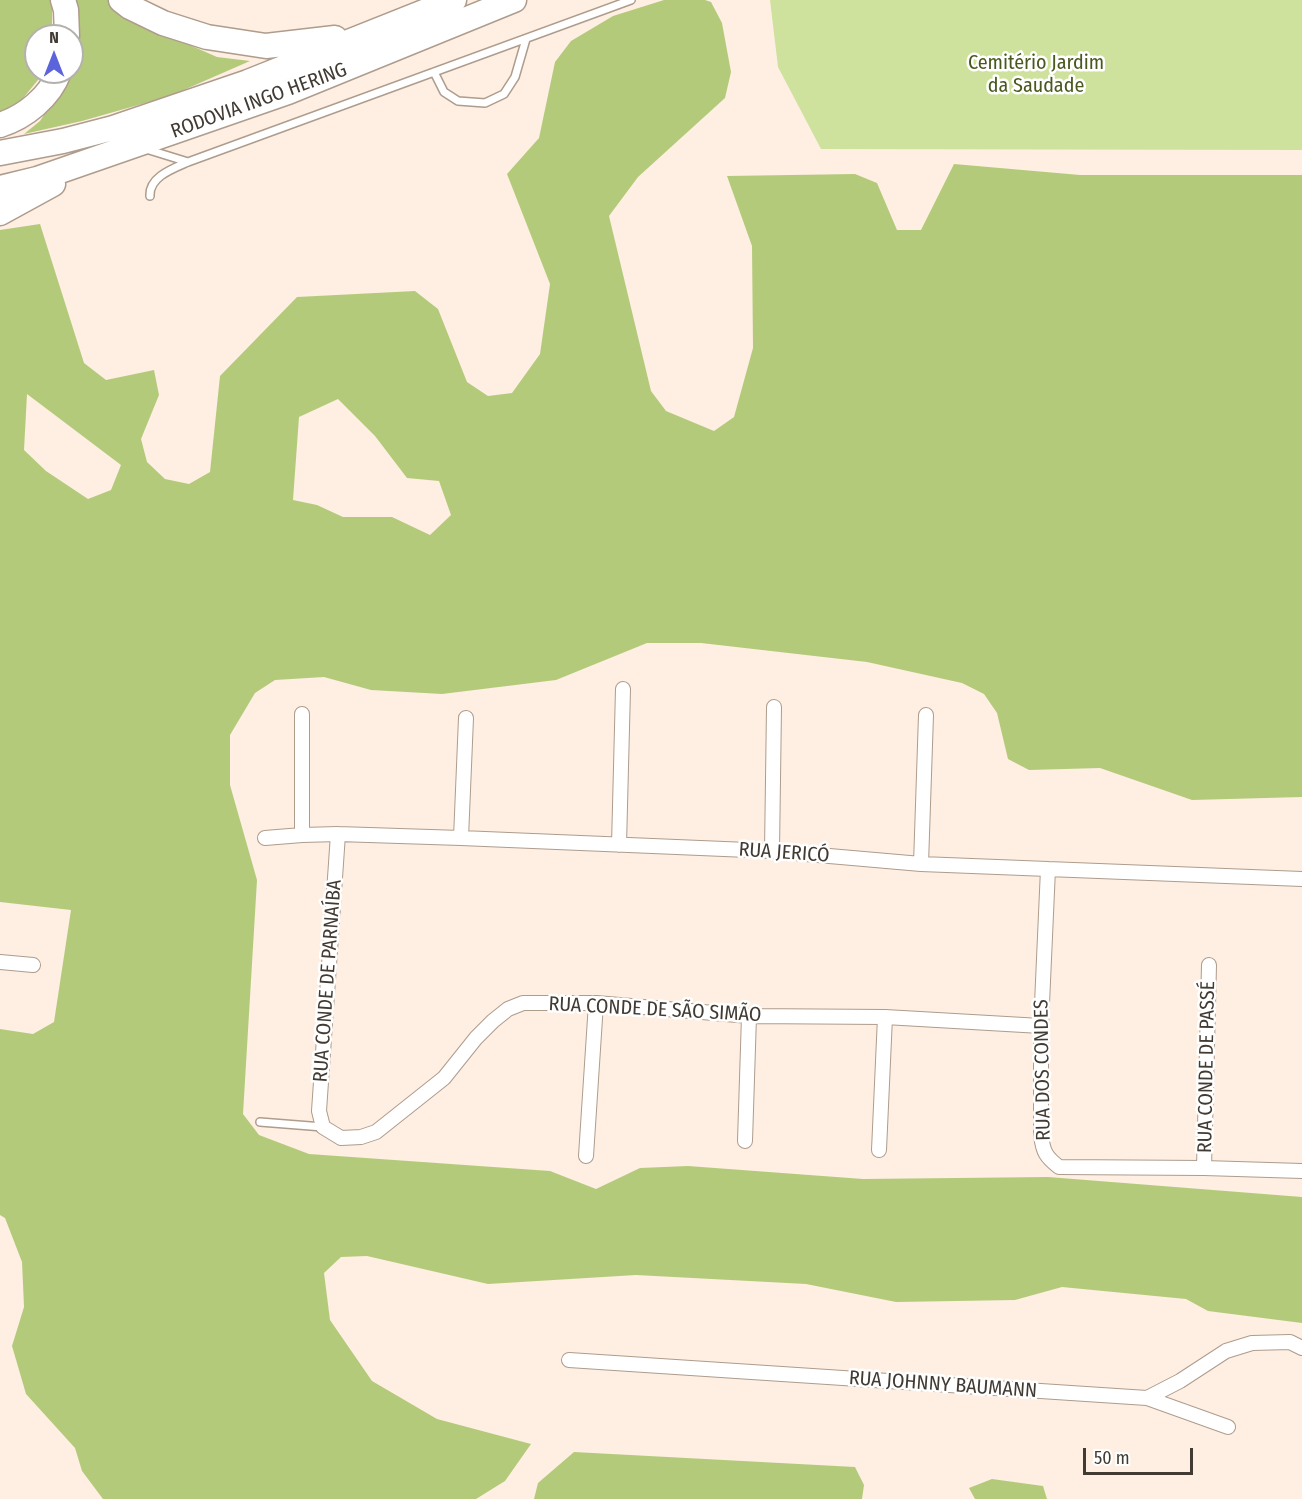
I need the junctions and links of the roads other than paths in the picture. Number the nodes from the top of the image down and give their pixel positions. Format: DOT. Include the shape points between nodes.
graph roads {
  1 [pos="63,0"];
  2 [pos="121,0"];
  3 [pos="454,0"];
  4 [pos="514,0"];
  5 [pos="631,0"];
  6 [pos="421,13"];
  7 [pos="66,24"];
  8 [pos="526,39"];
  9 [pos="434,72"];
  10 [pos="53,84"];
  11 [pos="0,125"];
  12 [pos="135,146"];
  13 [pos="0,153"];
  14 [pos="105,157"];
  15 [pos="188,162"];
  16 [pos="0,188"];
  17 [pos="150,196"];
  18 [pos="0,213"];
  19 [pos="623,689"];
  20 [pos="774,707"];
  21 [pos="302,714"];
  22 [pos="926,715"];
  23 [pos="466,718"];
  24 [pos="338,834"];
  25 [pos="302,835"];
  26 [pos="265,838"];
  27 [pos="461,838"];
  28 [pos="619,845"];
  29 [pos="772,851"];
  30 [pos="921,864"];
  31 [pos="1048,869"];
  32 [pos="1302,879"];
  33 [pos="0,962"];
  34 [pos="33,965"];
  35 [pos="1209,965"];
  36 [pos="596,1003"];
  37 [pos="749,1016"];
  38 [pos="885,1017"];
  39 [pos="1041,1026"];
  40 [pos="260,1122"];
  41 [pos="323,1126"];
  42 [pos="745,1141"];
  43 [pos="879,1150"];
  44 [pos="586,1156"];
  45 [pos="1204,1168"];
  46 [pos="1302,1171"];
  47 [pos="1302,1348"];
  48 [pos="569,1360"];
  49 [pos="1147,1398"];
  50 [pos="1228,1427"];
  1 -- 7 [label="highway"];
  2 -- 6 [label="highway" via="163,23 207,37 266,46 331,39"];
  3 -- 6 [label="highway, RODOVIA INGO HERING"];
  4 -- 12 [label="highway, RODOVIA INGO HERING" via="288,92"];
  5 -- 8 [label="lane"];
  6 -- 13 [label="highway, RODOVIA INGO HERING" via="248,82 113,128"];
  8 -- 9 [label="lane"];
  8 -- 9 [label="lane" via="515,77 504,94 485,104 458,102 444,92"];
  9 -- 15 [label="lane"];
  10 -- 11 [label="highway" via="37,104"];
  12 -- 14 [label="highway, RODOVIA INGO HERING"];
  12 -- 15 [label="lane"];
  14 -- 16 [label="highway, RODOVIA INGO HERING"];
  14 -- 18 [label="highway"];
  15 -- 17 [label="lane" via="167,171 152,184"];
  19 -- 28 [label="street"];
  20 -- 29 [label="street"];
  21 -- 25 [label="street"];
  22 -- 30 [label="street"];
  23 -- 27 [label="street"];
  24 -- 25 [label="street, RUA JERICÓ"];
  24 -- 27 [label="street, RUA JERICÓ"];
  24 -- 41 [label="street, RUA CONDE DE PARNAÍBA" via="319,1111"];
  25 -- 26 [label="street, RUA JERICÓ"];
  27 -- 28 [label="street, RUA JERICÓ"];
  28 -- 29 [label="street, RUA JERICÓ"];
  29 -- 30 [label="street, RUA JERICÓ"];
  30 -- 31 [label="street, RUA JERICÓ"];
  31 -- 32 [label="street, RUA JERICÓ"];
  31 -- 39 [label="street, RUA DOS CONDES"];
  33 -- 34 [label="street"];
  35 -- 45 [label="street, RUA CONDE DE PASSÉ"];
  36 -- 37 [label="street, RUA CONDE DE SÃO SIMÃO"];
  36 -- 41 [label="street, RUA CONDE DE SÃO SIMÃO" via="523,1003 508,1009 476,1038 444,1078 376,1132 341,1138"];
  36 -- 44 [label="street"];
  37 -- 38 [label="street, RUA CONDE DE SÃO SIMÃO"];
  37 -- 42 [label="street"];
  38 -- 39 [label="street, RUA CONDE DE SÃO SIMÃO"];
  38 -- 43 [label="street"];
  39 -- 45 [label="street, RUA DOS CONDES" via="1041,1135 1048,1158 1059,1167"];
  40 -- 41 [label="lane"];
  45 -- 46 [label="street, RUA DOS CONDES"];
  47 -- 49 [label="street" via="1290,1342 1252,1343 1226,1351"];
  48 -- 49 [label="street, RUA JOHNNY BAUMANN"];
  49 -- 50 [label="street, RUA JOHNNY BAUMANN"];
}
